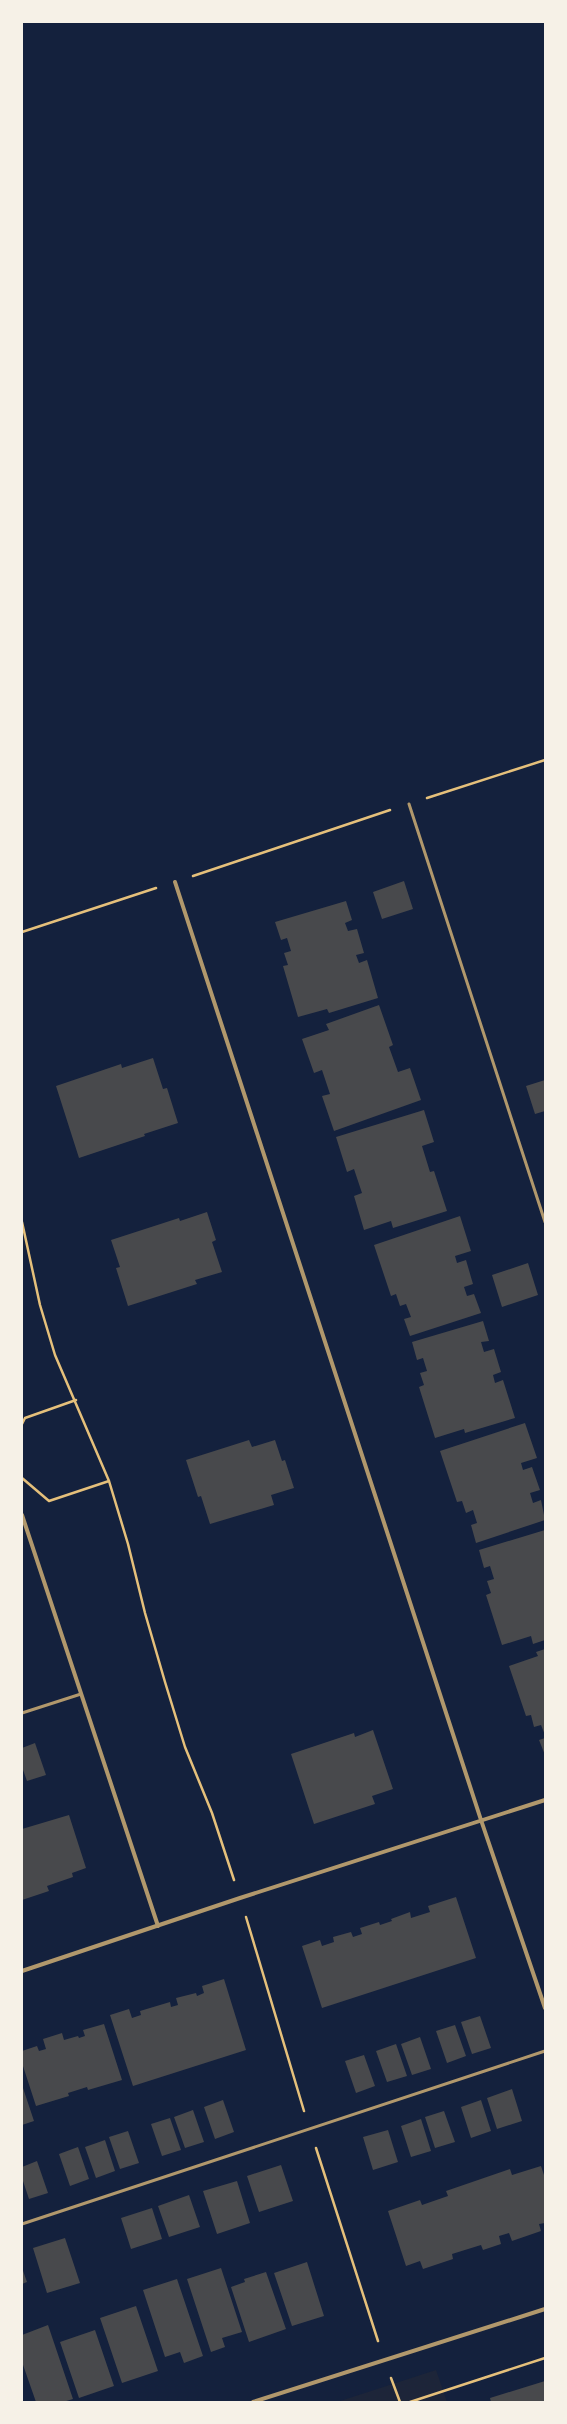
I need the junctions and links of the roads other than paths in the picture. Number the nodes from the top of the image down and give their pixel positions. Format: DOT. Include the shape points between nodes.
graph roads {
  1 [pos="409,804"];
  2 [pos="174,882"];
  3 [pos="545,1222"];
  4 [pos="22,1515"];
  5 [pos="81,1694"];
  6 [pos="22,1713"];
  7 [pos="545,1800"];
  8 [pos="481,1820"];
  9 [pos="158,1926"];
  10 [pos="22,1971"];
  11 [pos="545,2008"];
  12 [pos="545,2052"];
  13 [pos="22,2224"];
  14 [pos="545,2309"];
  15 [pos="253,2402"];
  1 -- 3 [label="lane"];
  2 -- 8 [label="street"];
  4 -- 5 [label="street"];
  5 -- 6 [label="lane"];
  5 -- 9 [label="street"];
  7 -- 8 [label="street"];
  8 -- 9 [label="street"];
  8 -- 11 [label="street"];
  9 -- 10 [label="street"];
  12 -- 13 [label="lane"];
  14 -- 15 [label="street"];
}
